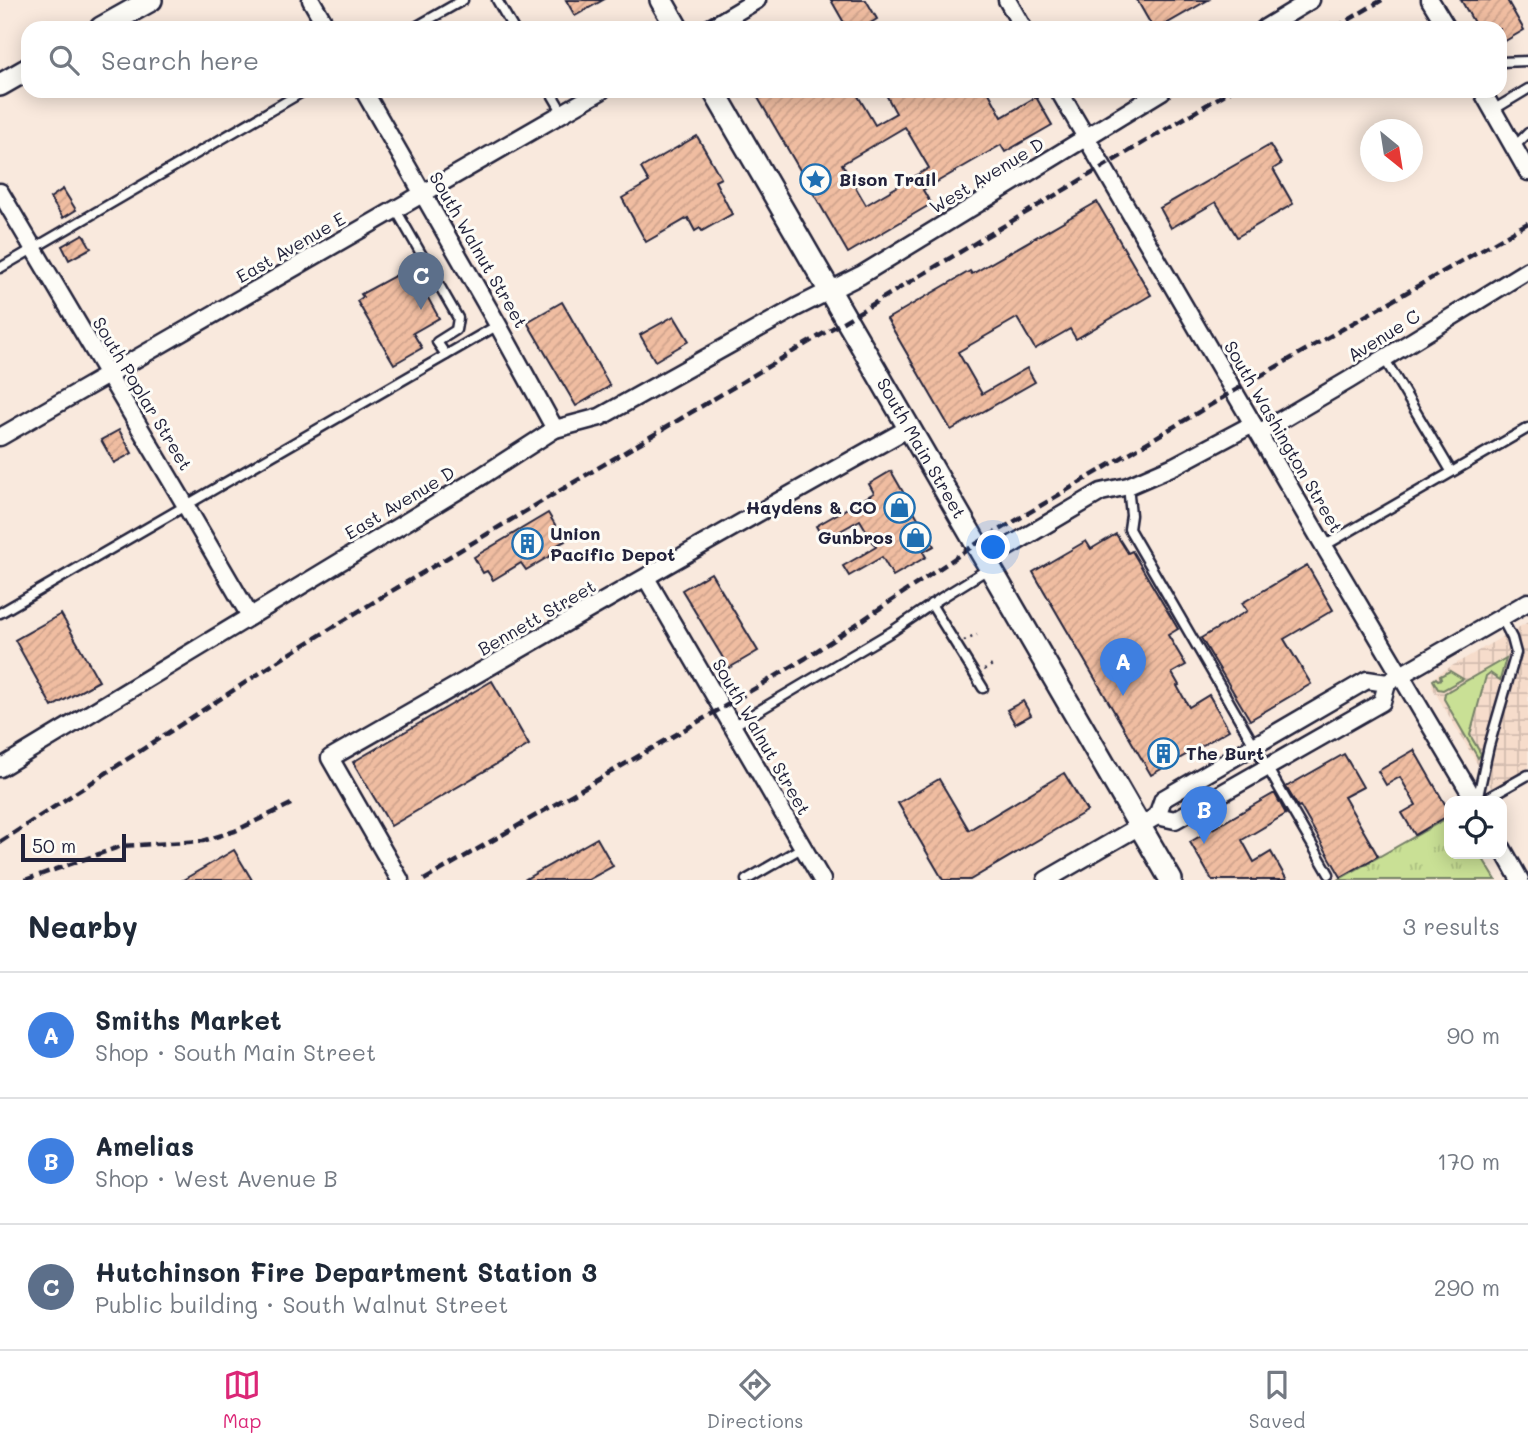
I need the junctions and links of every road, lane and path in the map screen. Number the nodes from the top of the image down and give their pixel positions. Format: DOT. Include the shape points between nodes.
graph roads {
  1 [pos="151,0"];
  2 [pos="311,0"];
  3 [pos="463,0"];
  4 [pos="497,0"];
  5 [pos="661,0"];
  6 [pos="757,0"];
  7 [pos="1007,0"];
  8 [pos="1311,0"];
  9 [pos="1430,0"];
  10 [pos="114,21"];
  11 [pos="323,21"];
  12 [pos="426,21"];
  13 [pos="509,21"];
  14 [pos="673,21"];
  15 [pos="722,21"];
  16 [pos="1019,21"];
  17 [pos="1276,21"];
  18 [pos="1443,21"];
  19 [pos="1528,61"];
  20 [pos="1507,62"];
  21 [pos="21,73"];
  22 [pos="0,85"];
  23 [pos="1528,89"];
  24 [pos="292,98"];
  25 [pos="368,98"];
  26 [pos="554,98"];
  27 [pos="589,98"];
  28 [pos="718,98"];
  29 [pos="1063,98"];
  30 [pos="1151,98"];
  31 [pos="1486,98"];
  32 [pos="1493,110"];
  33 [pos="563,113"];
  34 [pos="1528,133"];
  35 [pos="1086,138"];
  36 [pos="1514,147"];
  37 [pos="1528,172"];
  38 [pos="0,192"];
  39 [pos="424,194"];
  40 [pos="396,210"];
  41 [pos="33,249"];
  42 [pos="0,268"];
  43 [pos="1528,270"];
  44 [pos="829,291"];
  45 [pos="498,325"];
  46 [pos="446,355"];
  47 [pos="1384,358"];
  48 [pos="109,375"];
  49 [pos="909,428"];
  50 [pos="1256,428"];
  51 [pos="1528,428"];
  52 [pos="555,429"];
  53 [pos="0,438"];
  54 [pos="1451,471"];
  55 [pos="1128,486"];
  56 [pos="186,506"];
  57 [pos="1324,546"];
  58 [pos="988,564"];
  59 [pos="646,578"];
  60 [pos="1528,601"];
  61 [pos="932,604"];
  62 [pos="0,613"];
  63 [pos="250,616"];
  64 [pos="1500,617"];
  65 [pos="1394,679"];
  66 [pos="983,688"];
  67 [pos="733,726"];
  68 [pos="1254,745"];
  69 [pos="0,768"];
  70 [pos="1267,768"];
  71 [pos="1528,775"];
  72 [pos="1475,796"];
  73 [pos="1479,796"];
  74 [pos="1488,796"];
  75 [pos="1148,821"];
  76 [pos="803,846"];
  77 [pos="1507,857"];
  78 [pos="762,871"];
  79 [pos="1329,874"];
  80 [pos="400,880"];
  81 [pos="746,880"];
  82 [pos="768,880"];
  83 [pos="822,880"];
  84 [pos="1046,880"];
  85 [pos="1171,880"];
  86 [pos="1520,880"];
  1 -- 10 [label="street"];
  2 -- 11 [label="street"];
  3 -- 12 [label="lane"];
  4 -- 13 [label="lane"];
  5 -- 14 [label="street"];
  6 -- 15 [label="street"];
  7 -- 16 [label="street"];
  8 -- 17 [label="street"];
  9 -- 18 [label="street"];
  19 -- 20 [label="lane"];
  21 -- 22 [label="street"];
  23 -- 32 [label="lane"];
  24 -- 41 [label="lane"];
  25 -- 39 [label="street, South Walnut Street"];
  26 -- 33 [label="lane"];
  27 -- 33 [label="street, East Avenue E"];
  28 -- 44 [label="street, South Main Street"];
  29 -- 35 [label="street, South Washington Street"];
  30 -- 35 [label="street, West Avenue D"];
  31 -- 32 [label="street"];
  32 -- 36 [label="street"];
  33 -- 39 [label="street, East Avenue E"];
  34 -- 36 [label="lane"];
  35 -- 44 [label="street, West Avenue D"];
  35 -- 50 [label="street, South Washington Street"];
  36 -- 37 [label="street"];
  38 -- 41 [label="street, South Poplar Street"];
  39 -- 40 [label="street, East Avenue E"];
  39 -- 45 [label="street, South Walnut Street"];
  40 -- 46 [label="lane" via="458,318 456,330 437,342"];
  40 -- 48 [label="street, East Avenue E"];
  41 -- 42 [label="lane"];
  41 -- 48 [label="street, South Poplar Street"];
  43 -- 47 [label="street, Avenue C"];
  44 -- 49 [label="street, South Main Street"];
  44 -- 52 [label="street, East Avenue D" via="600,417"];
  45 -- 46 [label="lane"];
  45 -- 52 [label="street, South Walnut Street"];
  46 -- 56 [label="lane"];
  47 -- 50 [label="street, Avenue C"];
  47 -- 54 [label="lane"];
  48 -- 53 [label="street, East Avenue E"];
  48 -- 56 [label="street, South Poplar Street"];
  49 -- 58 [label="street, South Main Street"];
  49 -- 59 [label="street, Bennett Street"];
  50 -- 55 [label="street, Avenue C"];
  50 -- 57 [label="street, South Washington Street"];
  51 -- 54 [label="lane"];
  52 -- 63 [label="street, East Avenue D"];
  54 -- 57 [label="lane"];
  55 -- 58 [label="street, Avenue C" via="1101,492"];
  55 -- 68 [label="lane" via="1129,529"];
  56 -- 62 [label="lane"];
  56 -- 63 [label="street, South Poplar Street"];
  57 -- 65 [label="street, South Washington Street"];
  58 -- 61 [label="lane"];
  58 -- 75 [label="street, South Main Street"];
  59 -- 67 [label="street, South Walnut Street"];
  59 -- 80 [label="street, Bennett Street" via="330,758"];
  60 -- 64 [label="street"];
  61 -- 66 [label="lane"];
  61 -- 67 [label="lane"];
  63 -- 69 [label="street, East Avenue D"];
  64 -- 65 [label="street"];
  64 -- 73 [label="lane" via="1516,653"];
  65 -- 68 [label="street" via="1367,680"];
  65 -- 70 [label="street" via="1382,702"];
  65 -- 72 [label="street, South Washington Street"];
  67 -- 76 [label="street, South Walnut Street"];
  68 -- 70 [label="lane"];
  68 -- 75 [label="street" via="1163,799"];
  70 -- 75 [label="street" via="1175,820"];
  70 -- 79 [label="lane"];
  71 -- 74 [label="lane"];
  75 -- 84 [label="street"];
  75 -- 85 [label="street, South Main Street"];
  76 -- 78 [label="lane"];
  76 -- 83 [label="street, South Walnut Street"];
  77 -- 86 [label="street"];
  78 -- 81 [label="lane"];
  78 -- 82 [label="lane"];
}
